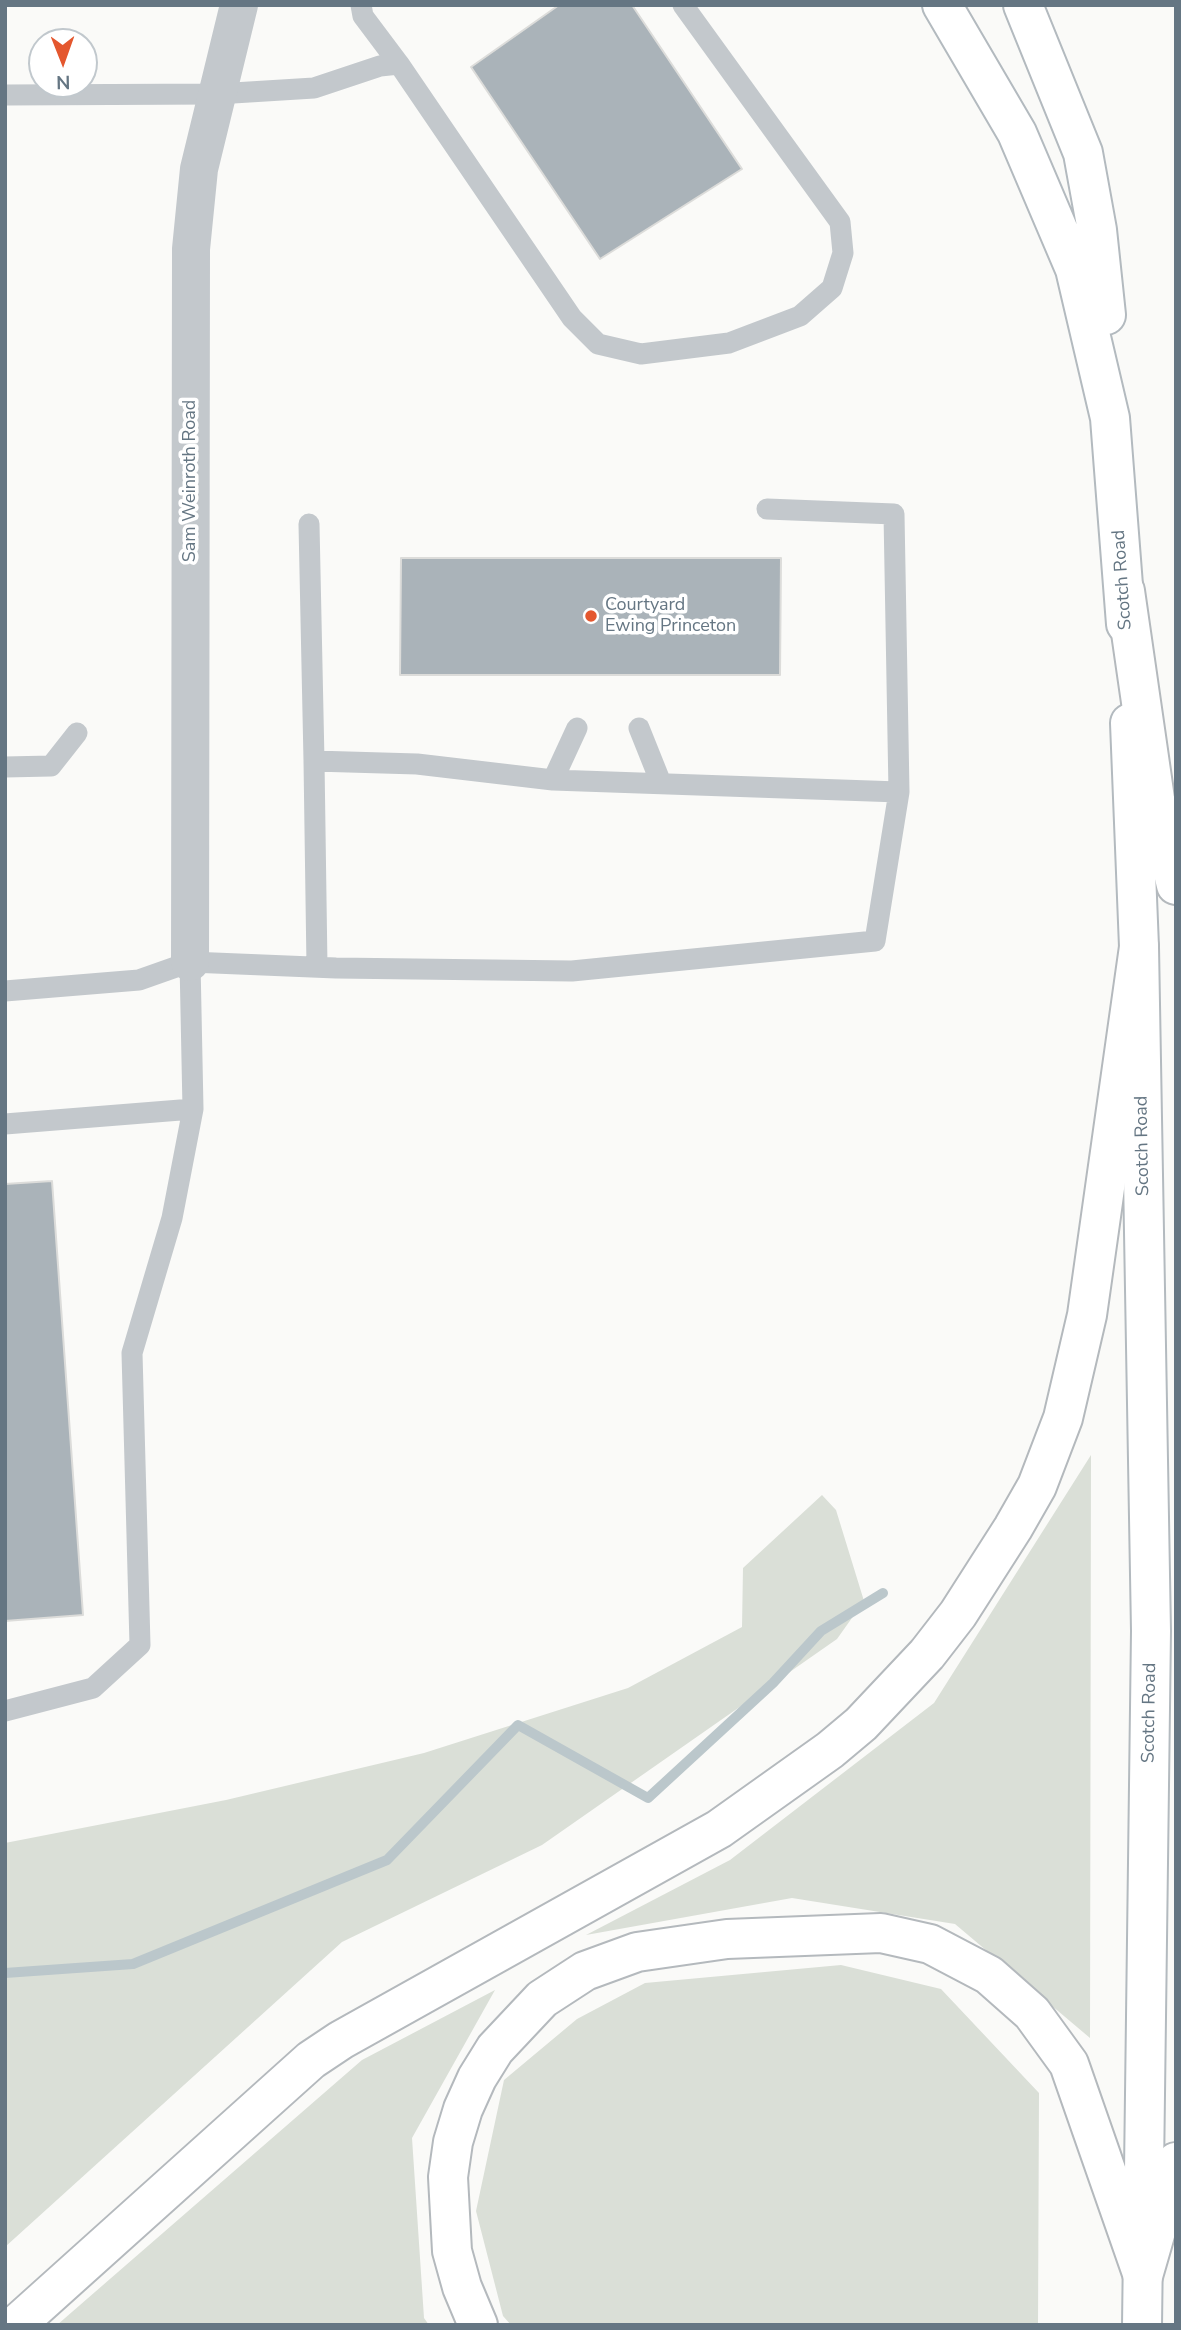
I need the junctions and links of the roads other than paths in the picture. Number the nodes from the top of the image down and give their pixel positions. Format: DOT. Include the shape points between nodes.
graph roads {
  1 [pos="239,5"];
  2 [pos="361,5"];
  3 [pos="684,5"];
  4 [pos="942,5"];
  5 [pos="1023,5"];
  6 [pos="399,64"];
  7 [pos="217,94"];
  8 [pos="5,95"];
  9 [pos="1110,418"];
  10 [pos="767,509"];
  11 [pos="310,524"];
  12 [pos="1125,591"];
  13 [pos="577,728"];
  14 [pos="639,728"];
  15 [pos="77,733"];
  16 [pos="314,761"];
  17 [pos="5,767"];
  18 [pos="553,780"];
  19 [pos="661,783"];
  20 [pos="899,792"];
  21 [pos="1176,885"];
  22 [pos="1139,947"];
  23 [pos="190,962"];
  24 [pos="317,967"];
  25 [pos="5,991"];
  26 [pos="193,1109"];
  27 [pos="5,1124"];
  28 [pos="5,1711"];
  29 [pos="1176,2162"];
  30 [pos="1143,2276"];
  31 [pos="16,2325"];
  32 [pos="478,2325"];
  33 [pos="1142,2325"];
  1 -- 7 [label="street, Sam Weinroth Road"];
  2 -- 6 [label="lane" via="363,16"];
  3 -- 6 [label="lane" via="840,222 843,253 832,288 800,316 729,343 641,354 598,344 572,318"];
  4 -- 9 [label="main road, Scotch Road" via="989,81 1041,185 1075,269"];
  5 -- 9 [label="main road" via="1076,130 1089,179 1108,329"];
  6 -- 7 [label="lane" via="314,88"];
  7 -- 8 [label="lane"];
  7 -- 23 [label="street, Sam Weinroth Road" via="200,169 191,249"];
  9 -- 12 [label="main road, Scotch Road"];
  10 -- 20 [label="lane" via="894,513"];
  11 -- 16 [label="lane"];
  12 -- 21 [label="main road" via="1154,799"];
  12 -- 22 [label="main road, Scotch Road"];
  13 -- 18 [label="lane"];
  14 -- 19 [label="lane"];
  15 -- 17 [label="lane" via="51,765"];
  16 -- 18 [label="lane" via="417,764"];
  16 -- 24 [label="lane"];
  18 -- 19 [label="lane"];
  19 -- 20 [label="lane"];
  20 -- 24 [label="lane" via="875,942 572,971"];
  22 -- 30 [label="main road, Scotch Road" via="1151,1631"];
  22 -- 31 [label="main road" via="1087,1315 1063,1418 1037,1486 1013,1528 927,1654 831,1750 719,1829 311,2060"];
  23 -- 24 [label="lane"];
  23 -- 25 [label="lane" via="139,981"];
  23 -- 26 [label="lane"];
  26 -- 27 [label="lane"];
  26 -- 28 [label="lane" via="172,1218 132,1353 140,1645 93,1688"];
  29 -- 30 [label="main road"];
  30 -- 32 [label="main road" via="1078,2083 1044,2026 1011,1993 949,1952 901,1936 855,1933 741,1938 660,1947 601,1964 542,1999 495,2049 460,2118 448,2178 452,2251"];
  30 -- 33 [label="main road, Scotch Road"];
}
